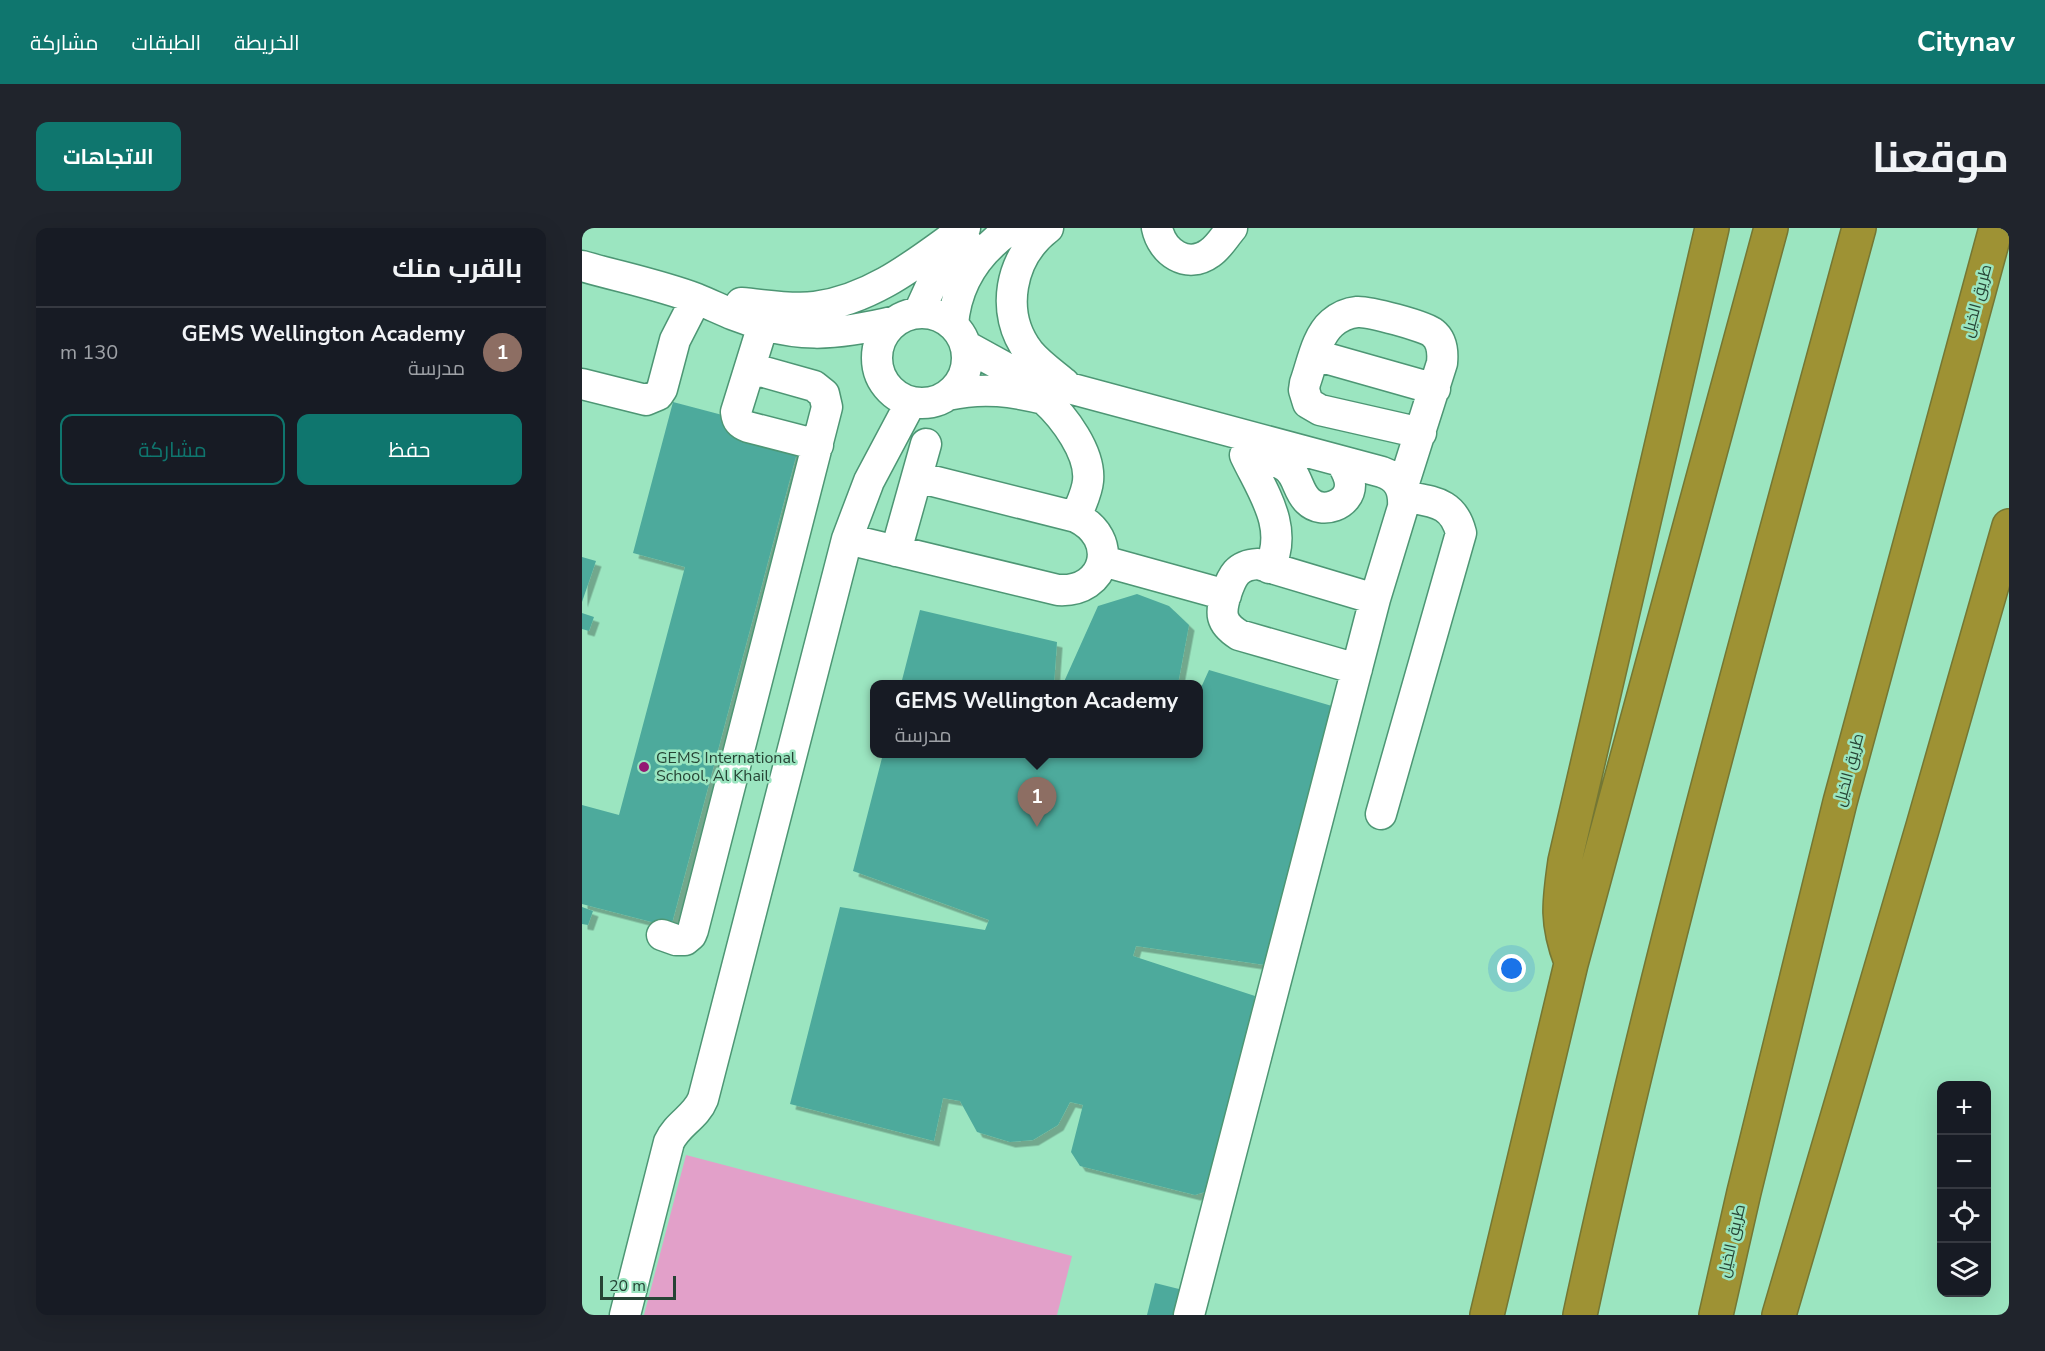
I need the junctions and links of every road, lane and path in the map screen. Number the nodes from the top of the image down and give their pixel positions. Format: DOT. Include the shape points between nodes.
graph roads {
  1 [pos="965,228"];
  2 [pos="975,228"];
  3 [pos="1012,228"];
  4 [pos="1048,228"];
  5 [pos="1157,228"];
  6 [pos="1232,228"];
  7 [pos="1712,228"];
  8 [pos="1771,228"];
  9 [pos="1859,228"];
  10 [pos="1996,228"];
  11 [pos="582,266"];
  12 [pos="696,299"];
  13 [pos="907,317"];
  14 [pos="763,325"];
  15 [pos="959,335"];
  16 [pos="1315,355"];
  17 [pos="746,380"];
  18 [pos="582,384"];
  19 [pos="1435,389"];
  20 [pos="1058,394"];
  21 [pos="948,395"];
  22 [pos="911,402"];
  23 [pos="1421,434"];
  24 [pos="926,444"];
  25 [pos="818,445"];
  26 [pos="1245,455"];
  27 [pos="1342,463"];
  28 [pos="916,477"];
  29 [pos="1403,493"];
  30 [pos="1076,517"];
  31 [pos="2009,526"];
  32 [pos="847,539"];
  33 [pos="896,551"];
  34 [pos="1103,561"];
  35 [pos="1269,568"];
  36 [pos="1226,595"];
  37 [pos="1375,599"];
  38 [pos="1357,669"];
  39 [pos="1381,814"];
  40 [pos="662,935"];
  41 [pos="1571,964"];
  42 [pos="625,1315"];
  43 [pos="1189,1315"];
  44 [pos="1487,1315"];
  45 [pos="1580,1315"];
  46 [pos="1716,1315"];
  47 [pos="1779,1315"];
  1 -- 12 [label="street" via="876,289 847,300 814,307 778,308"];
  2 -- 13 [label="street"];
  3 -- 15 [label="street" via="990,246 964,282 955,304"];
  4 -- 20 [label="street" via="1029,247 1018,267 1012,288 1012,310 1018,332"];
  5 -- 6 [label="street" via="1165,248 1185,259 1209,254"];
  7 -- 41 [label="highway" via="1565,861 1559,914"];
  8 -- 41 [label="highway"];
  9 -- 45 [label="highway" via="1688,860"];
  10 -- 46 [label="highway, طريق الخيل" via="1840,802"];
  11 -- 12 [label="street"];
  12 -- 14 [label="street"];
  12 -- 18 [label="street" via="680,327 658,395 646,400"];
  13 -- 14 [label="street" via="858,330 811,334"];
  13 -- 15 [label="street" via="938,315"];
  13 -- 22 [label="street" via="886,330 876,354 881,378 888,389"];
  14 -- 17 [label="street"];
  15 -- 20 [label="street" via="1006,368"];
  15 -- 21 [label="street" via="967,359 958,386"];
  16 -- 19 [label="street"];
  16 -- 19 [label="street" via="1330,324 1344,315 1374,314 1424,328 1440,342 1443,353"];
  16 -- 23 [label="street" via="1304,390 1313,407"];
  17 -- 25 [label="street" via="736,412 743,425"];
  17 -- 25 [label="street" via="814,386 824,394 827,407"];
  19 -- 23 [label="street"];
  20 -- 21 [label="street" via="979,389"];
  20 -- 26 [label="street"];
  20 -- 27 [label="street"];
  20 -- 30 [label="street" via="1059,412 1079,444 1089,481"];
  21 -- 22 [label="street" via="936,401"];
  22 -- 32 [label="street" via="869,480"];
  23 -- 29 [label="street"];
  24 -- 28 [label="street"];
  25 -- 40 [label="street" via="693,930 685,940"];
  26 -- 27 [label="street" via="1285,466 1307,501 1325,508 1335,506 1348,495 1350,480"];
  26 -- 35 [label="street" via="1276,520 1278,539"];
  27 -- 29 [label="street" via="1391,475"];
  28 -- 30 [label="street"];
  28 -- 33 [label="street"];
  29 -- 37 [label="street" via="1403,507"];
  29 -- 39 [label="street" via="1450,509 1458,519 1461,533"];
  30 -- 34 [label="street" via="1095,529"];
  31 -- 47 [label="highway"];
  32 -- 33 [label="street"];
  32 -- 42 [label="street" via="703,1099 669,1142"];
  33 -- 34 [label="street" via="1070,591 1091,581"];
  34 -- 36 [label="street"];
  35 -- 36 [label="street" via="1258,564 1241,567 1230,579"];
  35 -- 37 [label="street"];
  36 -- 38 [label="street" via="1221,608 1223,616 1239,635"];
  37 -- 38 [label="street"];
  38 -- 43 [label="street"];
  41 -- 44 [label="highway"];
}
